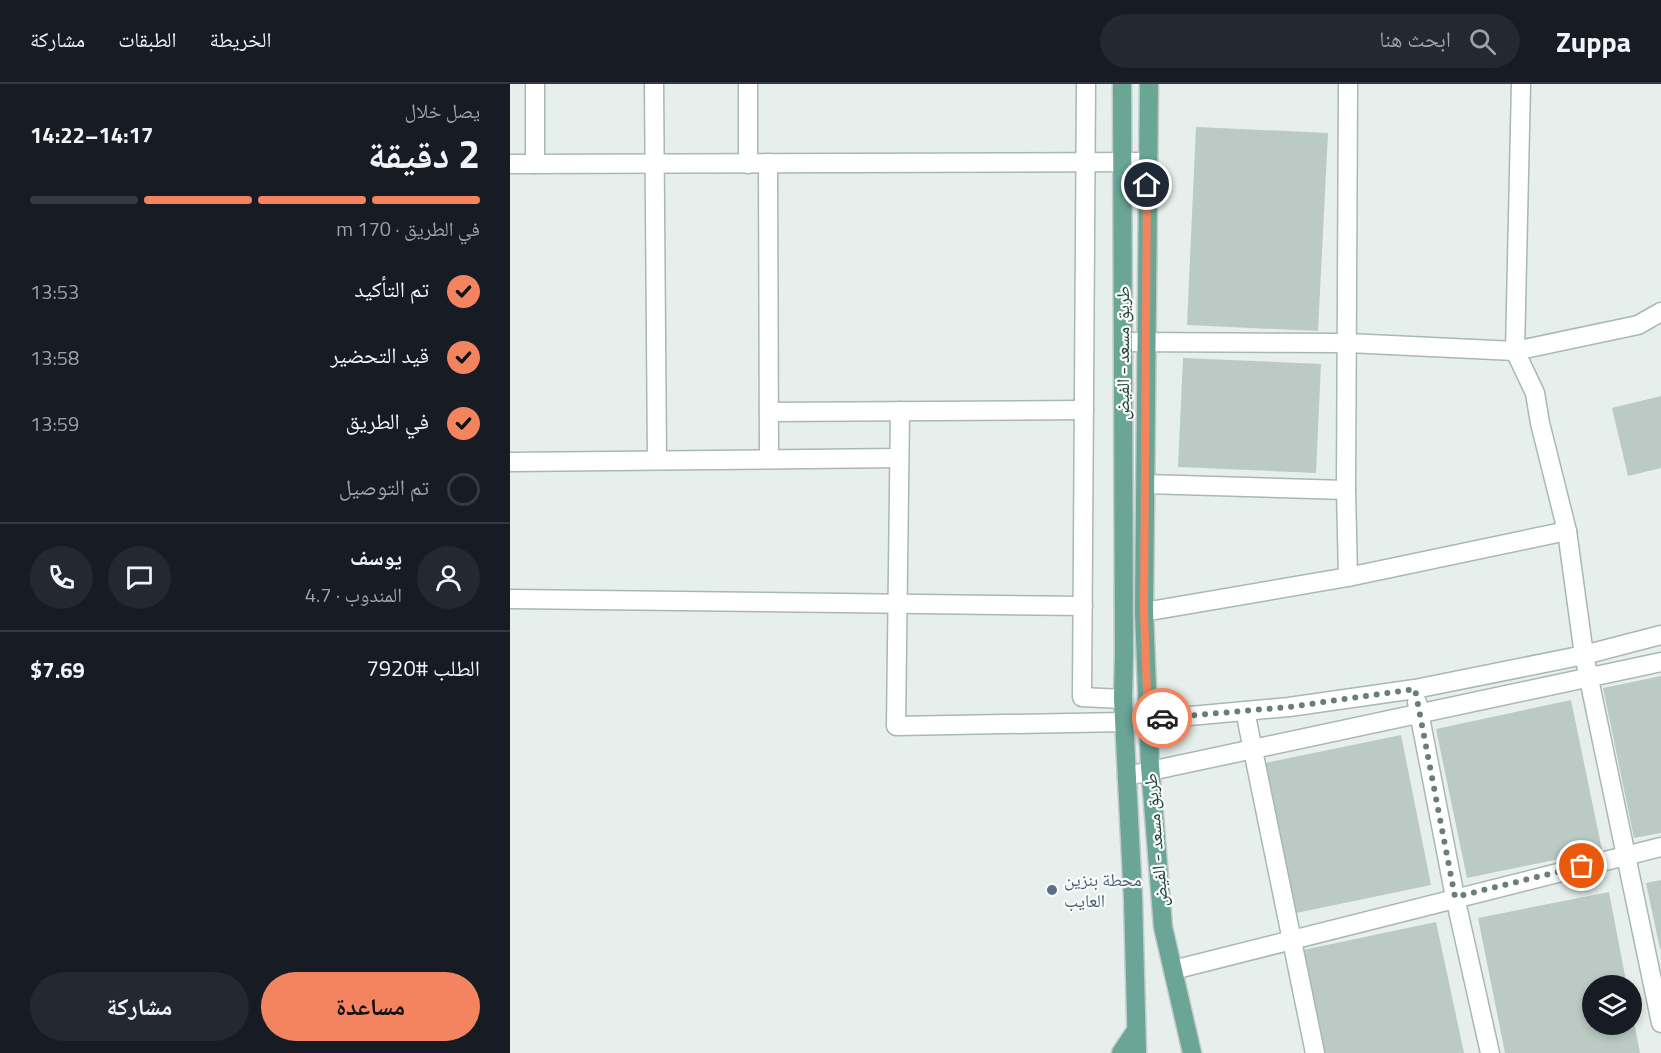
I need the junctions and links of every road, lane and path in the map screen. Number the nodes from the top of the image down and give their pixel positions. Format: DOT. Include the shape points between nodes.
graph roads {
  1 [pos="535,84"];
  2 [pos="654,84"];
  3 [pos="748,84"];
  4 [pos="1086,84"];
  5 [pos="1122,84"];
  6 [pos="1149,84"];
  7 [pos="1348,84"];
  8 [pos="1521,84"];
  9 [pos="1086,162"];
  10 [pos="1123,162"];
  11 [pos="1147,162"];
  12 [pos="768,163"];
  13 [pos="510,164"];
  14 [pos="535,164"];
  15 [pos="655,164"];
  16 [pos="748,164"];
  17 [pos="1661,312"];
  18 [pos="1122,342"];
  19 [pos="1147,342"];
  20 [pos="1348,343"];
  21 [pos="1515,351"];
  22 [pos="1084,410"];
  23 [pos="900,411"];
  24 [pos="768,412"];
  25 [pos="899,458"];
  26 [pos="769,459"];
  27 [pos="657,460"];
  28 [pos="510,462"];
  29 [pos="1146,484"];
  30 [pos="1346,490"];
  31 [pos="1568,531"];
  32 [pos="1348,577"];
  33 [pos="510,599"];
  34 [pos="897,604"];
  35 [pos="1083,606"];
  36 [pos="1144,612"];
  37 [pos="1661,635"];
  38 [pos="1584,654"];
  39 [pos="1661,662"];
  40 [pos="1588,678"];
  41 [pos="1415,689"];
  42 [pos="1123,699"];
  43 [pos="1245,711"];
  44 [pos="1419,714"];
  45 [pos="1148,719"];
  46 [pos="1124,722"];
  47 [pos="1253,750"];
  48 [pos="1150,771"];
  49 [pos="1127,776"];
  50 [pos="1661,847"];
  51 [pos="1625,855"];
  52 [pos="1455,897"];
  53 [pos="1292,940"];
  54 [pos="1173,970"];
  55 [pos="1661,1023"];
  56 [pos="1135,1032"];
  57 [pos="1121,1053"];
  58 [pos="1137,1053"];
  59 [pos="1192,1053"];
  60 [pos="1315,1053"];
  61 [pos="1490,1053"];
  1 -- 14 [label="street"];
  2 -- 15 [label="street"];
  3 -- 16 [label="street"];
  4 -- 9 [label="street"];
  5 -- 10 [label="main road, طريق مسعد - الفيض"];
  6 -- 11 [label="main road, طريق مسعد - الفيض"];
  7 -- 20 [label="street"];
  8 -- 21 [label="street"];
  9 -- 10 [label="street"];
  9 -- 12 [label="street"];
  9 -- 22 [label="street"];
  10 -- 11 [label="street"];
  10 -- 18 [label="main road, طريق مسعد - الفيض"];
  11 -- 19 [label="main road, طريق مسعد - الفيض"];
  12 -- 16 [label="street"];
  12 -- 24 [label="street"];
  13 -- 14 [label="street"];
  14 -- 15 [label="street"];
  15 -- 16 [label="street"];
  15 -- 27 [label="street"];
  17 -- 21 [label="street" via="1638,326"];
  18 -- 19 [label="street"];
  18 -- 42 [label="main road, طريق مسعد - الفيض"];
  19 -- 20 [label="street"];
  19 -- 29 [label="main road, طريق مسعد - الفيض"];
  20 -- 21 [label="street"];
  20 -- 30 [label="street"];
  21 -- 31 [label="street" via="1535,393"];
  22 -- 23 [label="street"];
  22 -- 35 [label="street"];
  23 -- 24 [label="street"];
  23 -- 25 [label="street"];
  24 -- 26 [label="street"];
  25 -- 26 [label="street"];
  25 -- 34 [label="street"];
  26 -- 27 [label="street"];
  27 -- 28 [label="street"];
  29 -- 30 [label="street"];
  29 -- 36 [label="main road, طريق مسعد - الفيض"];
  30 -- 32 [label="street"];
  31 -- 32 [label="street"];
  31 -- 38 [label="street"];
  32 -- 36 [label="street"];
  33 -- 34 [label="street"];
  34 -- 35 [label="street"];
  34 -- 46 [label="street" via="896,726"];
  35 -- 42 [label="street" via="1082,697"];
  36 -- 45 [label="main road, طريق مسعد - الفيض"];
  37 -- 38 [label="street"];
  38 -- 40 [label="street"];
  38 -- 41 [label="street"];
  39 -- 40 [label="street"];
  40 -- 44 [label="street"];
  40 -- 51 [label="street"];
  41 -- 43 [label="street"];
  41 -- 44 [label="street"];
  42 -- 46 [label="main road, طريق مسعد - الفيض"];
  43 -- 45 [label="street"];
  43 -- 47 [label="street"];
  44 -- 47 [label="street"];
  44 -- 52 [label="street"];
  45 -- 46 [label="street"];
  45 -- 48 [label="main road, طريق مسعد - الفيض"];
  46 -- 49 [label="main road, طريق مسعد - الفيض"];
  47 -- 48 [label="street"];
  47 -- 53 [label="street"];
  48 -- 49 [label="street"];
  48 -- 54 [label="main road, طريق مسعد - الفيض" via="1163,927"];
  49 -- 56 [label="main road, طريق مسعد - الفيض"];
  50 -- 51 [label="street"];
  51 -- 52 [label="street"];
  51 -- 55 [label="street"];
  52 -- 53 [label="street"];
  52 -- 61 [label="street"];
  53 -- 54 [label="street"];
  53 -- 60 [label="street"];
  54 -- 59 [label="main road, طريق مسعد - الفيض"];
  56 -- 57 [label="main road"];
  56 -- 58 [label="main road, طريق مسعد - الفيض"];
}
